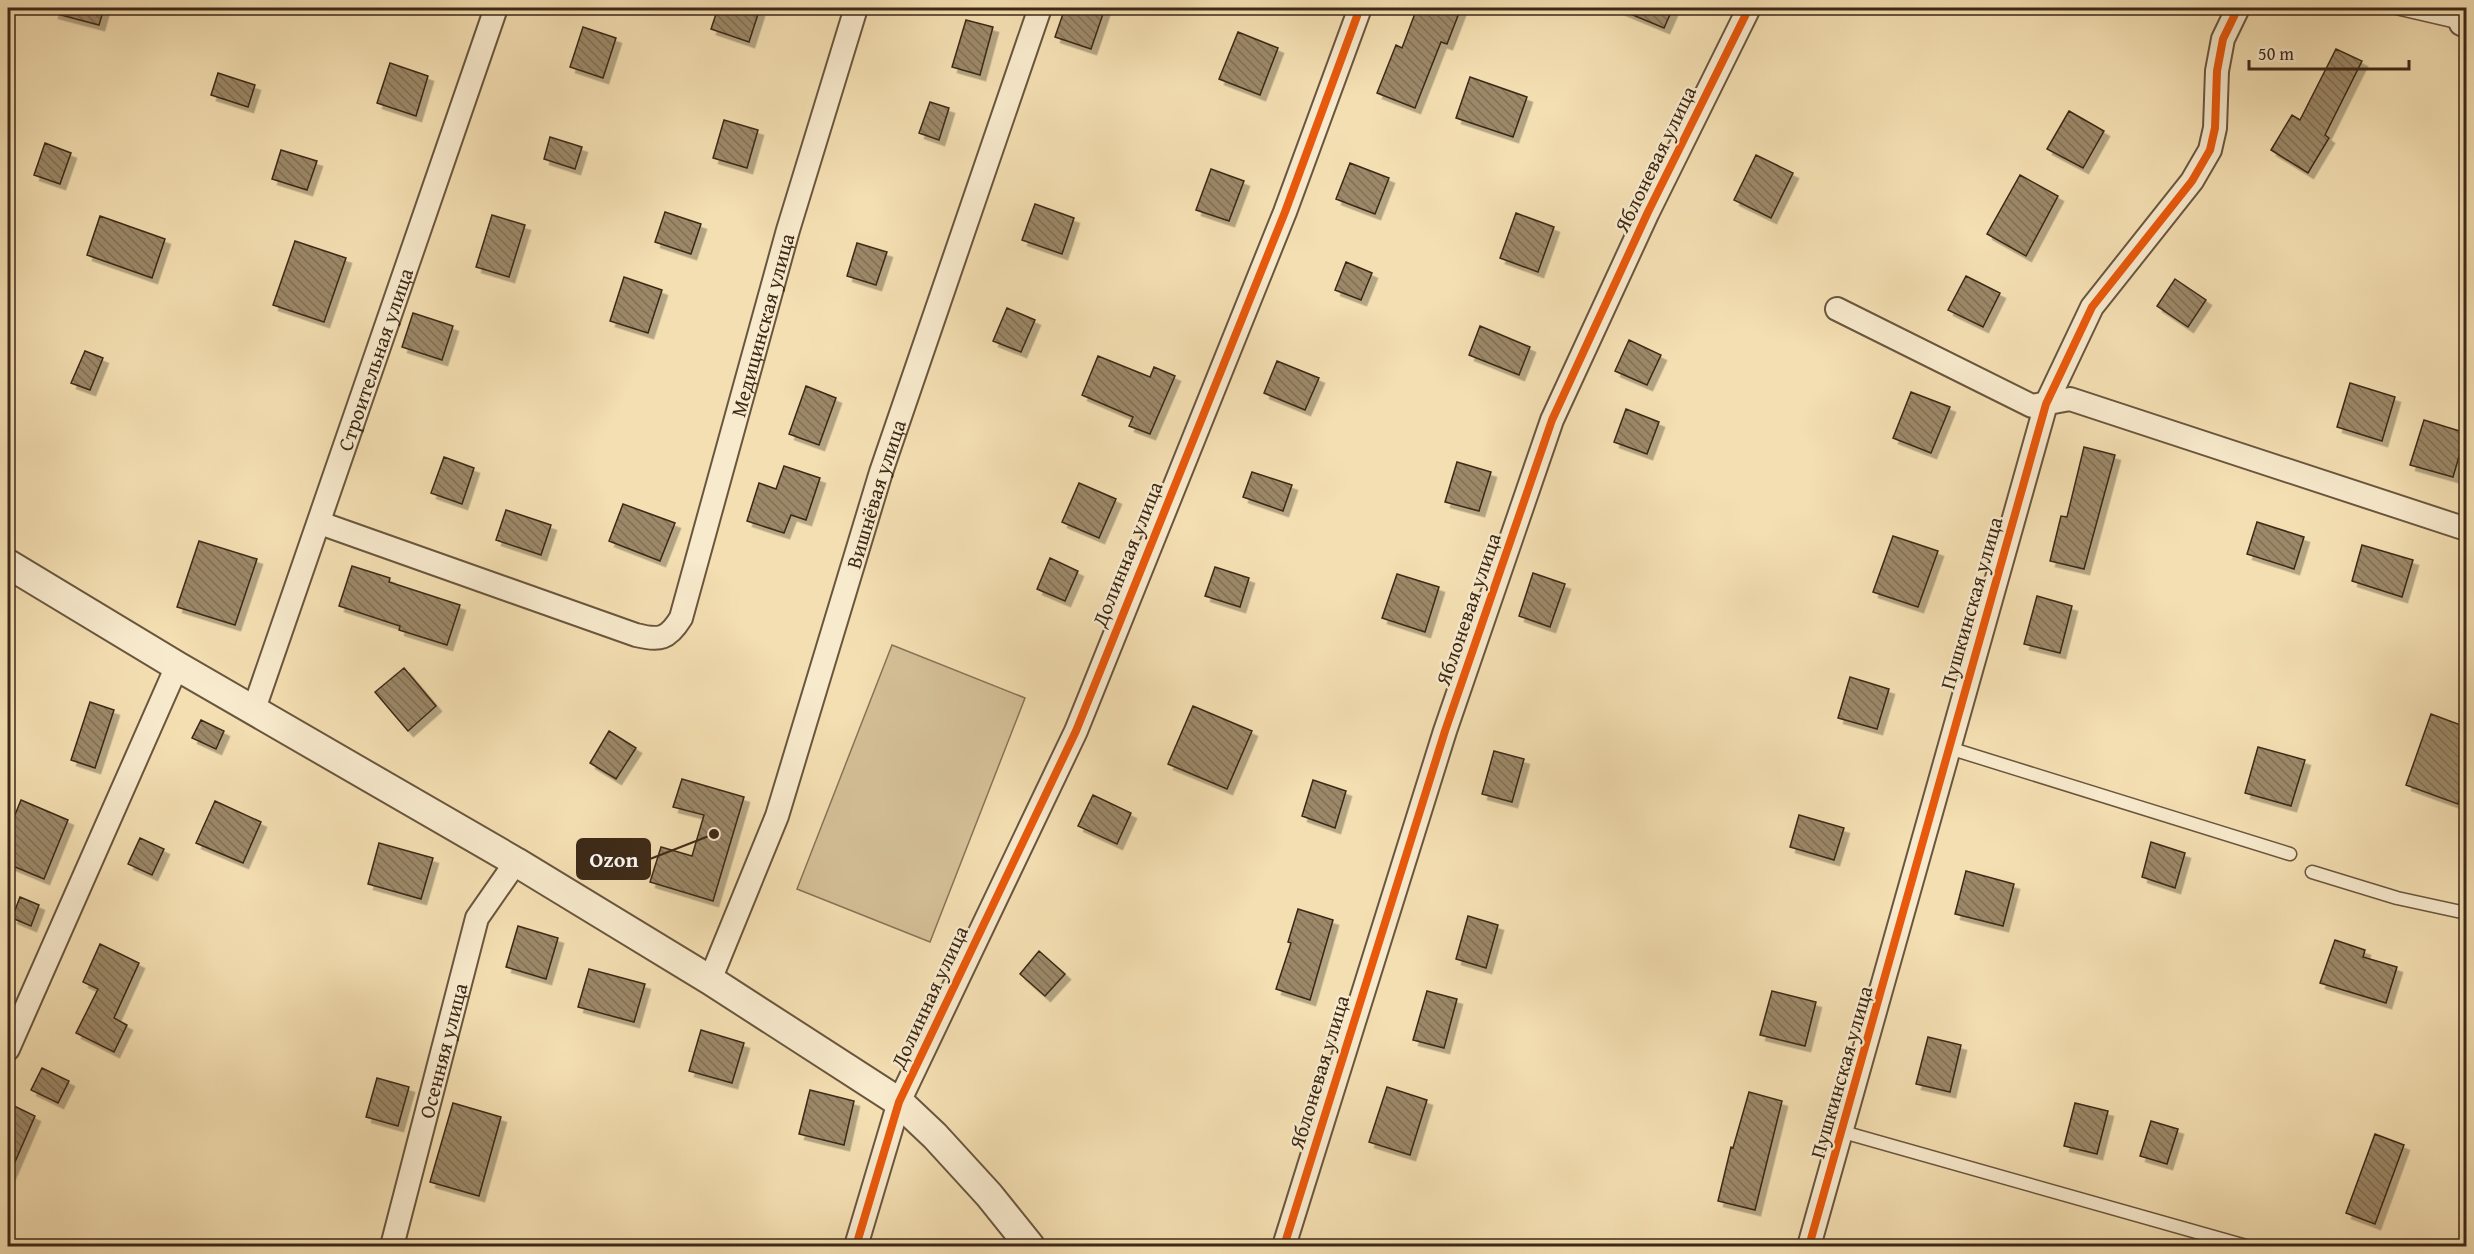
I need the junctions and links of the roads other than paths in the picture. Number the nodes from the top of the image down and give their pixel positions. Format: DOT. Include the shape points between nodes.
graph roads {
  1 [pos="496,8"];
  2 [pos="856,8"];
  3 [pos="1040,8"];
  4 [pos="1360,8"];
  5 [pos="1749,8"];
  6 [pos="2238,8"];
  7 [pos="2396,8"];
  8 [pos="2465,19"];
  9 [pos="1837,309"];
  10 [pos="2046,404"];
  11 [pos="320,523"];
  12 [pos="2466,529"];
  13 [pos="8,564"];
  14 [pos="177,666"];
  15 [pos="254,709"];
  16 [pos="1949,748"];
  17 [pos="2290,854"];
  18 [pos="516,862"];
  19 [pos="2312,872"];
  20 [pos="2466,913"];
  21 [pos="710,980"];
  22 [pos="8,1049"];
  23 [pos="899,1102"];
  24 [pos="1843,1132"];
  25 [pos="392,1246"];
  26 [pos="856,1246"];
  27 [pos="1030,1246"];
  28 [pos="1284,1246"];
  29 [pos="1809,1246"];
  30 [pos="2246,1246"];
  1 -- 11 [label="street, Строительная улица"];
  2 -- 11 [label="street, Медицинская улица" via="788,230 681,618 672,632 663,637 636,635"];
  3 -- 21 [label="street, Вишнёвая улица" via="881,471 777,816"];
  4 -- 23 [label="street, Долинная улица" via="1285,212 1076,731"];
  5 -- 28 [label="street, Яблоневая улица" via="1648,212 1552,420 1445,731"];
  6 -- 10 [label="street, Пушкинская улица" via="2223,39 2210,150 2192,181 2092,307"];
  7 -- 8 [label="lane"];
  9 -- 10 [label="street" via="2032,406"];
  10 -- 12 [label="street" via="2070,399"];
  10 -- 16 [label="street, Пушкинская улица"];
  11 -- 15 [label="street, Строительная улица"];
  13 -- 14 [label="street"];
  14 -- 15 [label="street"];
  14 -- 22 [label="street"];
  15 -- 18 [label="street"];
  16 -- 17 [label="lane"];
  16 -- 24 [label="street, Пушкинская улица"];
  18 -- 21 [label="street"];
  18 -- 25 [label="street, Осенняя улица" via="477,918"];
  19 -- 20 [label="lane" via="2397,898"];
  21 -- 23 [label="street"];
  23 -- 26 [label="street, Долинная улица"];
  23 -- 27 [label="street" via="974,1178"];
  24 -- 29 [label="street, Пушкинская улица"];
  24 -- 30 [label="lane"];
}
